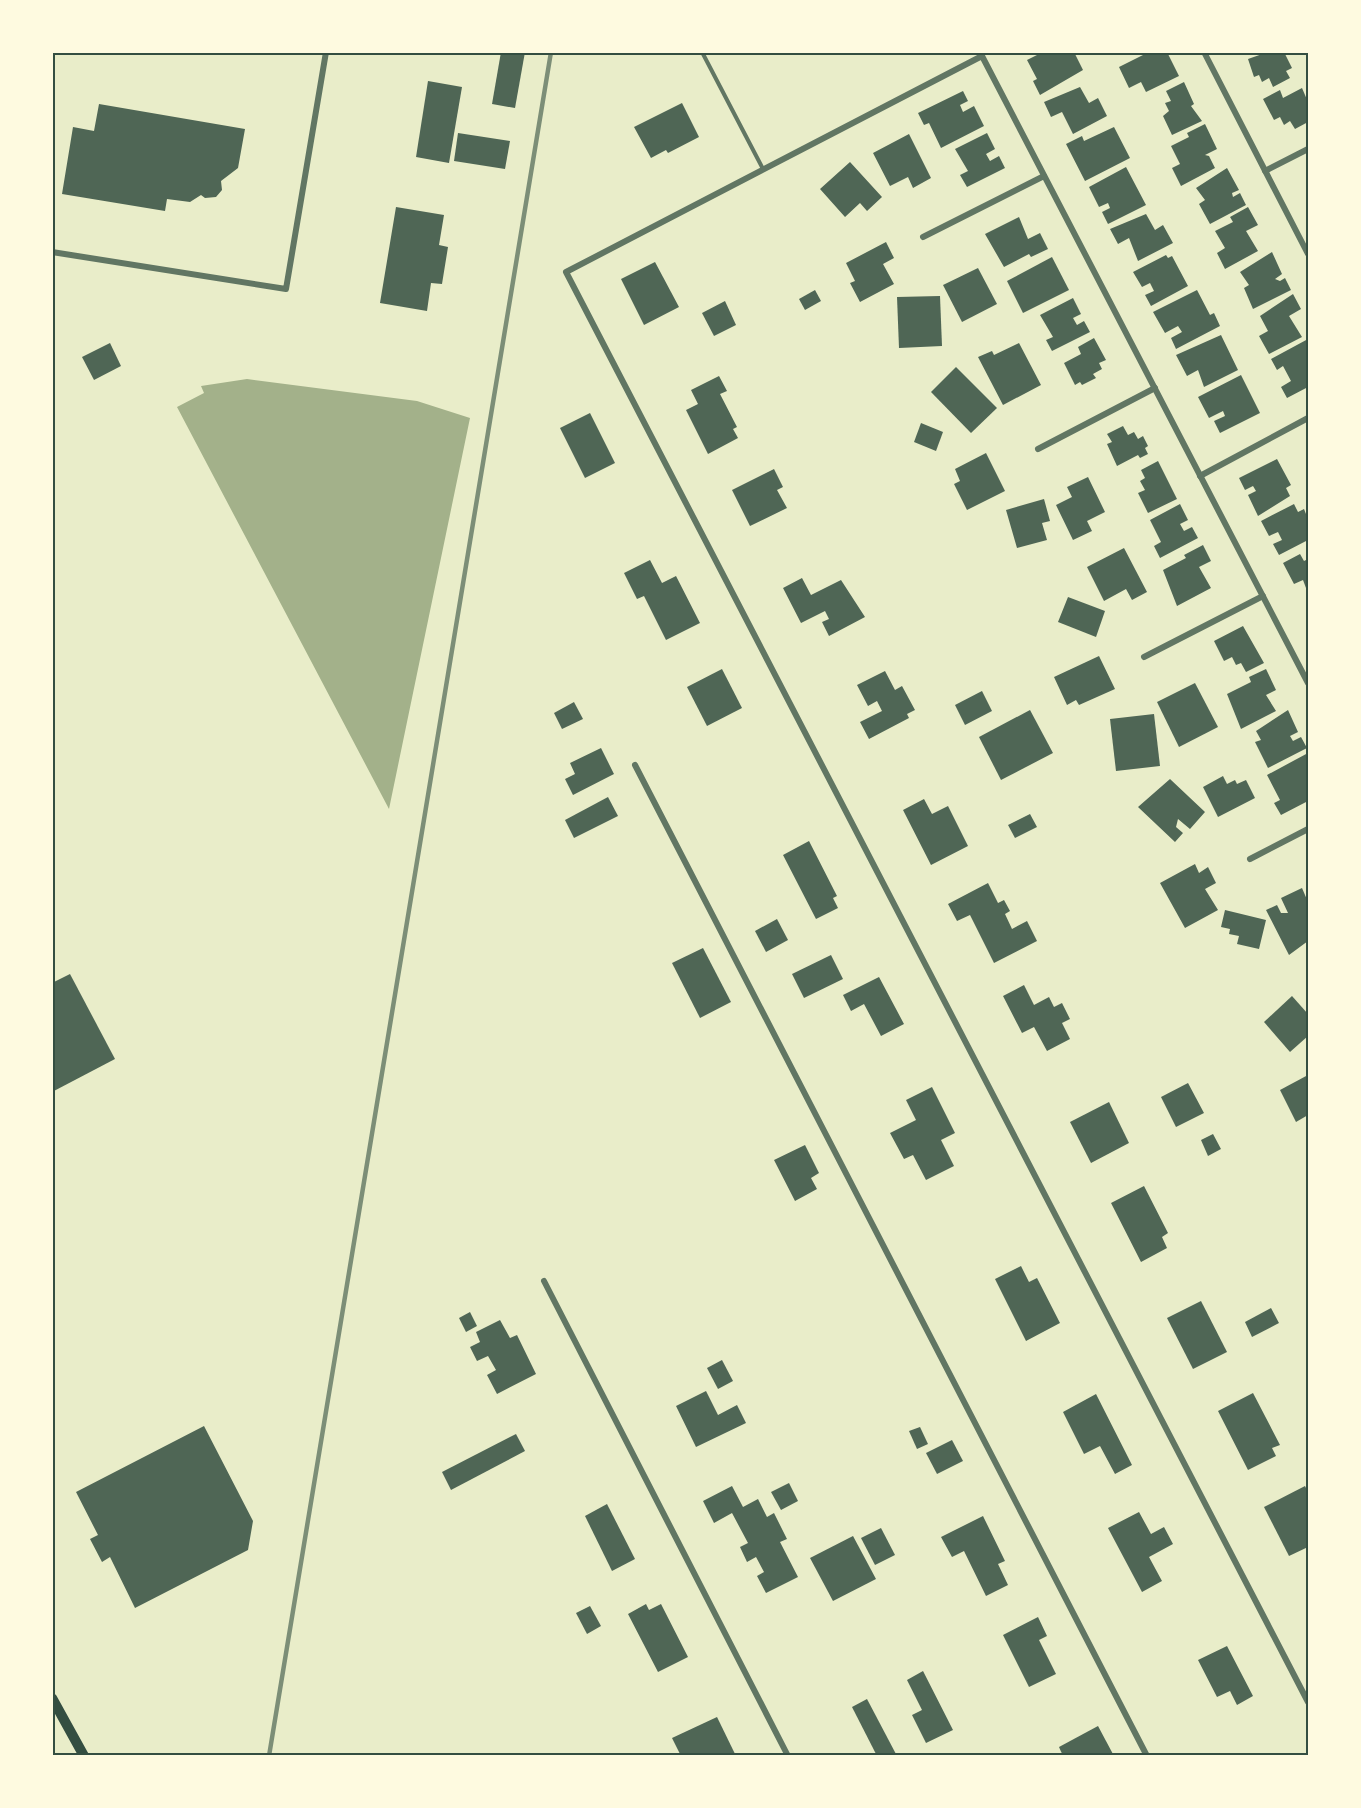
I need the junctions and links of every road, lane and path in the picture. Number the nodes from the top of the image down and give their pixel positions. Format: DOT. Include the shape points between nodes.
graph roads {
  1 [pos="326,52"];
  2 [pos="702,52"];
  3 [pos="1204,52"];
  4 [pos="1308,149"];
  5 [pos="763,169"];
  6 [pos="1265,171"];
  7 [pos="1044,176"];
  8 [pos="923,237"];
  9 [pos="52,252"];
  10 [pos="1308,254"];
  11 [pos="1155,388"];
  12 [pos="1308,418"];
  13 [pos="1038,449"];
  14 [pos="1200,476"];
  15 [pos="1263,596"];
  16 [pos="1144,657"];
  17 [pos="1308,683"];
  18 [pos="635,765"];
  19 [pos="1308,829"];
  20 [pos="1250,859"];
  21 [pos="543,1281"];
  22 [pos="52,1698"];
  23 [pos="1308,1702"];
  24 [pos="84,1755"];
  25 [pos="788,1755"];
  26 [pos="1148,1755"];
  1 -- 9 [label="street" via="286,290"];
  2 -- 5 [label="lane"];
  3 -- 6 [label="street"];
  4 -- 6 [label="street"];
  5 -- 7 [label="street" via="982,56"];
  5 -- 23 [label="street" via="566,272"];
  6 -- 10 [label="street"];
  7 -- 8 [label="street"];
  7 -- 11 [label="street"];
  11 -- 13 [label="street"];
  11 -- 14 [label="street"];
  12 -- 14 [label="street"];
  14 -- 15 [label="street"];
  15 -- 16 [label="street"];
  15 -- 17 [label="street"];
  18 -- 26 [label="street"];
  19 -- 20 [label="street"];
  21 -- 25 [label="street"];
  22 -- 24 [label="main road"];
}
